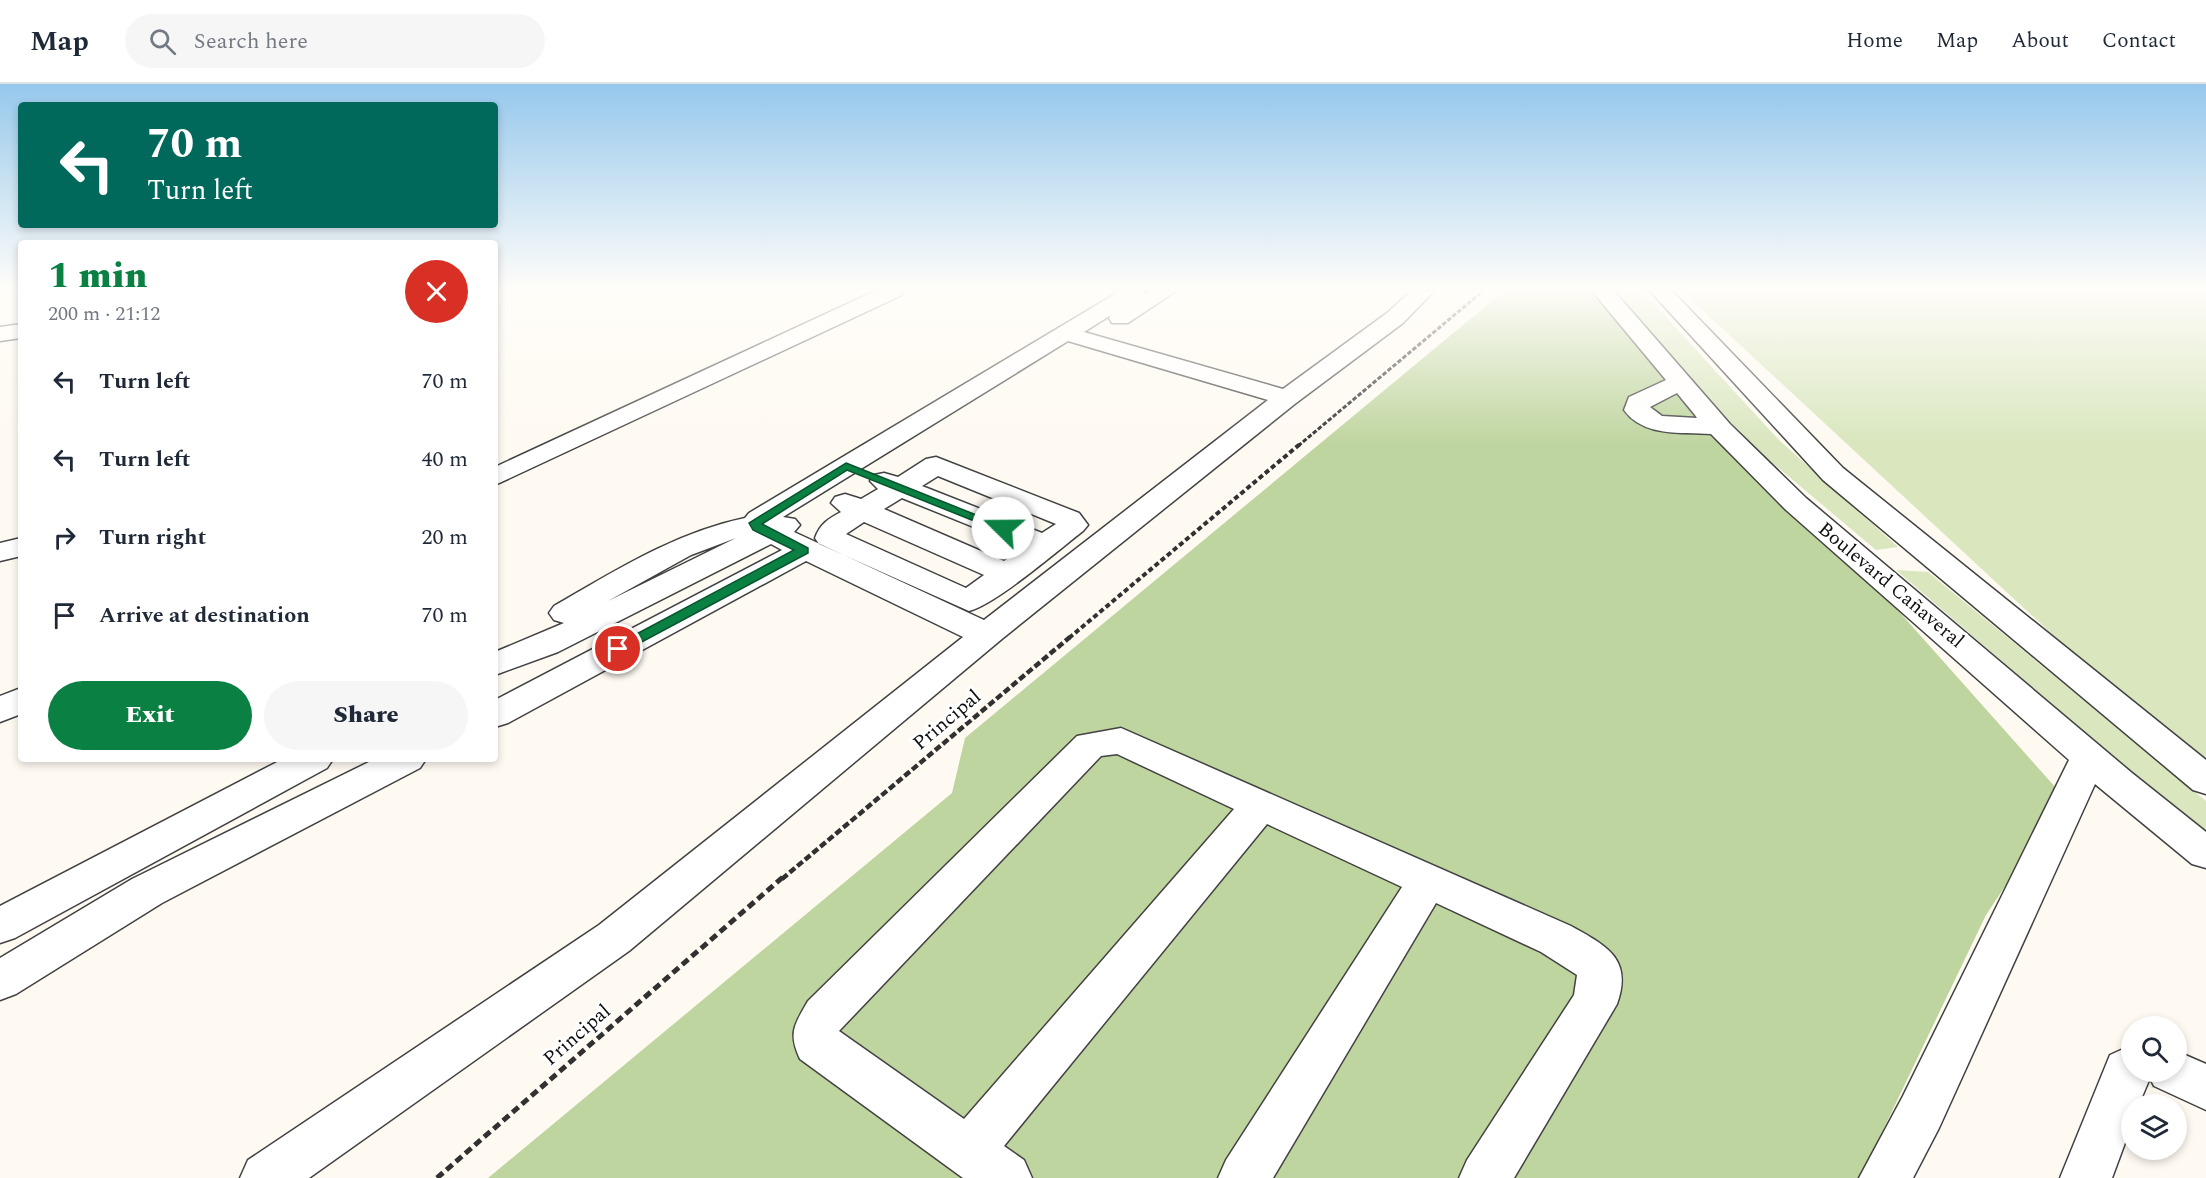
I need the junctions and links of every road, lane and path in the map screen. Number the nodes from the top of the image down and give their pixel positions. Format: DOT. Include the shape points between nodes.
graph roads {
  1 [pos="783,342"];
  2 [pos="1065,342"];
  3 [pos="1096,342"];
  4 [pos="1363,342"];
  5 [pos="1422,342"];
  6 [pos="1647,342"];
  7 [pos="1710,342"];
  8 [pos="1682,382"];
  9 [pos="1287,398"];
  10 [pos="1719,427"];
  11 [pos="856,470"];
  12 [pos="498,476"];
  13 [pos="898,487"];
  14 [pos="821,492"];
  15 [pos="861,510"];
  16 [pos="763,530"];
  17 [pos="18,548"];
  18 [pos="804,550"];
  19 [pos="0,552"];
  20 [pos="1951,571"];
  21 [pos="1877,572"];
  22 [pos="1008,574"];
  23 [pos="991,631"];
  24 [pos="498,661"];
  25 [pos="18,701"];
  26 [pos="0,710"];
  27 [pos="498,712"];
  28 [pos="2088,759"];
  29 [pos="401,762"];
  30 [pos="298,768"];
  31 [pos="2206,780"];
  32 [pos="1261,804"];
  33 [pos="310,808"];
  34 [pos="2206,854"];
  35 [pos="1428,881"];
  36 [pos="0,926"];
  37 [pos="0,981"];
  38 [pos="2187,1079"];
  39 [pos="2122,1082"];
  40 [pos="2206,1088"];
  41 [pos="988,1164"];
  42 [pos="266,1178"];
  43 [pos="437,1178"];
  44 [pos="1245,1178"];
  45 [pos="1485,1178"];
  46 [pos="1885,1178"];
  47 [pos="2086,1178"];
  1 -- 12 [label="street"];
  2 -- 11 [label="street"];
  3 -- 9 [label="street"];
  4 -- 9 [label="street"];
  5 -- 43 [label="path, Principal" via="743,912"];
  6 -- 8 [label="street, Boulevard Cañaveral"];
  7 -- 20 [label="street" via="1811,454"];
  8 -- 10 [label="street, Boulevard Cañaveral"];
  8 -- 10 [label="street" via="1638,402 1637,410 1655,423"];
  9 -- 23 [label="street"];
  10 -- 21 [label="street, Boulevard Cañaveral" via="1779,488"];
  11 -- 13 [label="street"];
  11 -- 14 [label="street"];
  13 -- 15 [label="street"];
  13 -- 22 [label="street" via="940,465 1072,521 1071,527"];
  14 -- 15 [label="street"];
  14 -- 16 [label="street"];
  15 -- 22 [label="street"];
  15 -- 22 [label="street" via="833,529 830,538 964,600 976,597"];
  16 -- 18 [label="street"];
  16 -- 24 [label="street" via="546,645"];
  17 -- 19 [label="street"];
  18 -- 23 [label="street" via="971,629"];
  18 -- 27 [label="street"];
  20 -- 21 [label="street" via="1897,558 1883,564"];
  20 -- 31 [label="street"];
  21 -- 28 [label="street, Boulevard Cañaveral"];
  23 -- 42 [label="street" via="614,938"];
  25 -- 26 [label="street"];
  28 -- 34 [label="street, Boulevard Cañaveral"];
  28 -- 46 [label="street" via="1921,1112"];
  29 -- 33 [label="street"];
  30 -- 33 [label="street"];
  30 -- 36 [label="street"];
  32 -- 35 [label="street"];
  32 -- 41 [label="street"];
  32 -- 41 [label="street" via="1122,741 1090,745 824,1015 816,1030 817,1044"];
  33 -- 37 [label="street" via="147,891"];
  35 -- 44 [label="street"];
  35 -- 45 [label="street" via="1556,939 1592,960 1601,972 1602,987 1594,1004"];
  38 -- 40 [label="street"];
  39 -- 47 [label="street"];
}
